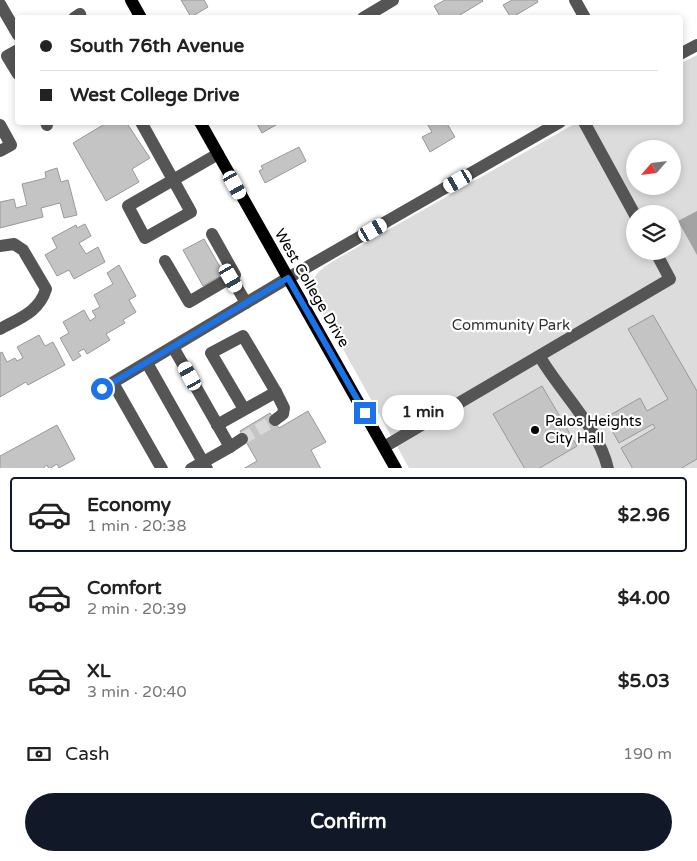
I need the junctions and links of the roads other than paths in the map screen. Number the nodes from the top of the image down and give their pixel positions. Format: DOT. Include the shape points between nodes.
graph roads {
  1 [pos="131,0"];
  2 [pos="393,0"];
  3 [pos="575,0"];
  4 [pos="3,4"];
  5 [pos="139,15"];
  6 [pos="367,15"];
  7 [pos="583,15"];
  8 [pos="15,29"];
  9 [pos="697,44"];
  10 [pos="15,52"];
  11 [pos="683,52"];
  12 [pos="15,69"];
  13 [pos="143,125"];
  14 [pos="202,125"];
  15 [pos="555,125"];
  16 [pos="586,125"];
  17 [pos="0,126"];
  18 [pos="0,151"];
  19 [pos="218,154"];
  20 [pos="174,180"];
  21 [pos="629,205"];
  22 [pos="212,234"];
  23 [pos="0,246"];
  24 [pos="660,260"];
  25 [pos="165,262"];
  26 [pos="231,278"];
  27 [pos="288,278"];
  28 [pos="246,303"];
  29 [pos="0,329"];
  30 [pos="173,347"];
  31 [pos="540,358"];
  32 [pos="147,363"];
  33 [pos="276,392"];
  34 [pos="244,409"];
  35 [pos="275,420"];
  36 [pos="217,425"];
  37 [pos="242,439"];
  38 [pos="230,447"];
  39 [pos="384,447"];
  40 [pos="205,465"];
  41 [pos="162,468"];
  42 [pos="192,468"];
  43 [pos="396,468"];
  44 [pos="608,468"];
  1 -- 5 [label="main road"];
  2 -- 6 [label="street"];
  3 -- 7 [label="street"];
  4 -- 8 [label="street"];
  9 -- 11 [label="street"];
  10 -- 12 [label="street" via="7,56"];
  13 -- 20 [label="street"];
  14 -- 19 [label="main road, West College Drive"];
  15 -- 27 [label="street"];
  16 -- 21 [label="street"];
  17 -- 18 [label="street" via="11,145"];
  19 -- 20 [label="street"];
  19 -- 27 [label="main road, West College Drive"];
  20 -- 20 [label="street" via="128,206 146,238 191,212"];
  22 -- 26 [label="street" via="235,275"];
  23 -- 29 [label="street" via="14,244 24,250 46,289 42,302 36,308"];
  24 -- 31 [label="street" via="670,279"];
  25 -- 26 [label="street" via="189,302"];
  26 -- 28 [label="street"];
  27 -- 28 [label="street"];
  27 -- 39 [label="main road, West College Drive"];
  28 -- 30 [label="street"];
  30 -- 32 [label="street"];
  30 -- 36 [label="street"];
  31 -- 39 [label="street"];
  31 -- 44 [label="street" via="579,412"];
  32 -- 40 [label="street"];
  32 -- 41 [label="street" via="108,386"];
  33 -- 34 [label="street"];
  33 -- 34 [label="street" via="243,336 211,353"];
  33 -- 35 [label="street" via="284,408 283,414"];
  34 -- 36 [label="street"];
  36 -- 38 [label="street"];
  37 -- 38 [label="street"];
  38 -- 40 [label="street"];
  39 -- 43 [label="main road, West College Drive"];
  40 -- 42 [label="street"];
}
